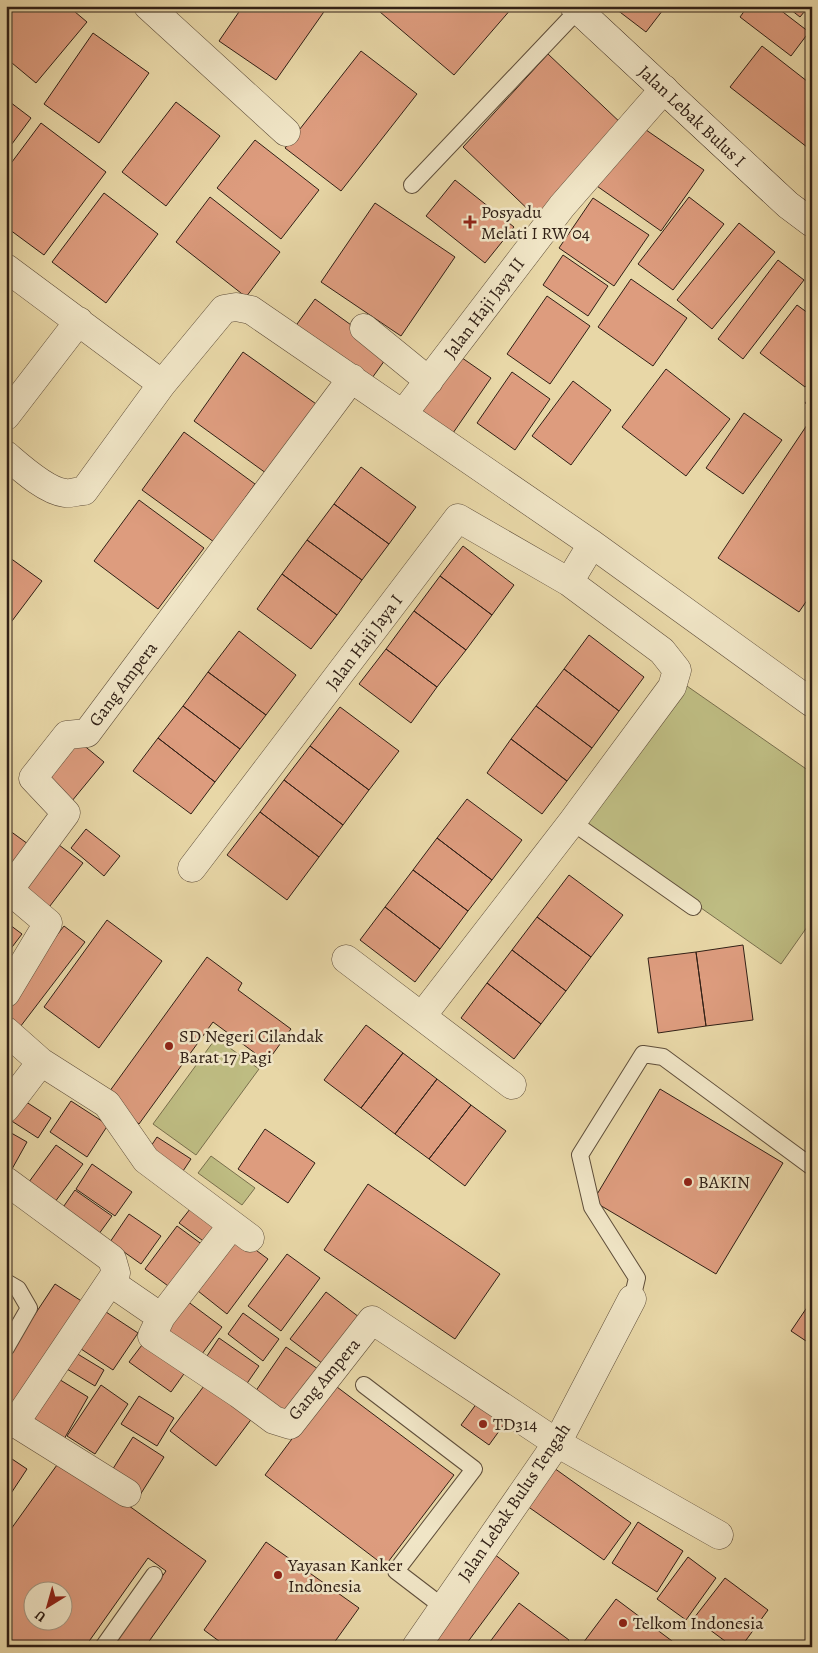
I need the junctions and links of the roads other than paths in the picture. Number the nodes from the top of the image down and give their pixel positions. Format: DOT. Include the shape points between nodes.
graph roads {
  1 [pos="148,6"];
  2 [pos="576,8"];
  3 [pos="664,89"];
  4 [pos="286,132"];
  5 [pos="412,185"];
  6 [pos="812,222"];
  7 [pos="6,268"];
  8 [pos="79,321"];
  9 [pos="364,328"];
  10 [pos="352,378"];
  11 [pos="429,381"];
  12 [pos="162,384"];
  13 [pos="403,414"];
  14 [pos="6,416"];
  15 [pos="6,455"];
  16 [pos="592,544"];
  17 [pos="569,582"];
  18 [pos="812,703"];
  19 [pos="572,822"];
  20 [pos="192,868"];
  21 [pos="692,908"];
  22 [pos="346,959"];
  23 [pos="6,993"];
  24 [pos="422,1016"];
  25 [pos="6,1031"];
  26 [pos="41,1062"];
  27 [pos="512,1085"];
  28 [pos="6,1108"];
  29 [pos="812,1167"];
  30 [pos="6,1181"];
  31 [pos="6,1282"];
  32 [pos="110,1282"];
  33 [pos="632,1299"];
  34 [pos="161,1317"];
  35 [pos="6,1348"];
  36 [pos="364,1385"];
  37 [pos="11,1424"];
  38 [pos="556,1443"];
  39 [pos="127,1493"];
  40 [pos="719,1535"];
  41 [pos="154,1575"];
  42 [pos="443,1607"];
  43 [pos="103,1647"];
  44 [pos="416,1647"];
  1 -- 4 [label="street"];
  2 -- 3 [label="street, Jalan Lebak Bulus I"];
  2 -- 5 [label="lane"];
  3 -- 6 [label="street, Jalan Lebak Bulus I" via="788,205"];
  3 -- 11 [label="street, Jalan Haji Jaya II" via="562,206"];
  7 -- 8 [label="street"];
  8 -- 12 [label="street"];
  8 -- 14 [label="street"];
  9 -- 11 [label="street"];
  10 -- 12 [label="street" via="251,310 236,307 224,309"];
  10 -- 13 [label="street"];
  10 -- 23 [label="street, Gang Ampera" via="87,732 67,735 33,778 66,813 9,890 48,923"];
  11 -- 13 [label="street, Jalan Haji Jaya II"];
  12 -- 15 [label="street" via="84,491 65,494 23,470"];
  13 -- 16 [label="street"];
  16 -- 17 [label="street"];
  16 -- 18 [label="street"];
  17 -- 19 [label="street, Jalan Haji Jaya I" via="662,651 676,670 672,687"];
  17 -- 20 [label="street, Jalan Haji Jaya I" via="458,518"];
  19 -- 21 [label="lane"];
  19 -- 24 [label="street, Jalan Haji Jaya I"];
  22 -- 24 [label="street"];
  24 -- 27 [label="street"];
  25 -- 26 [label="street, Gang Ampera"];
  26 -- 28 [label="street"];
  26 -- 34 [label="street, Gang Ampera" via="107,1104 146,1160 241,1231"];
  29 -- 33 [label="lane" via="663,1056 643,1054 580,1156 592,1207 637,1278"];
  30 -- 32 [label="street" via="112,1259 116,1273"];
  31 -- 35 [label="lane" via="18,1289 29,1308"];
  32 -- 34 [label="street"];
  32 -- 37 [label="street"];
  33 -- 38 [label="street, Jalan Lebak Bulus Tengah"];
  34 -- 38 [label="street, Gang Ampera" via="152,1336 274,1420 290,1425 372,1320"];
  36 -- 42 [label="lane" via="474,1469 396,1571"];
  37 -- 39 [label="street"];
  38 -- 40 [label="street"];
  38 -- 42 [label="street, Jalan Lebak Bulus Tengah"];
  41 -- 43 [label="lane"];
  42 -- 44 [label="street, Jalan Lebak Bulus Tengah"];
}
